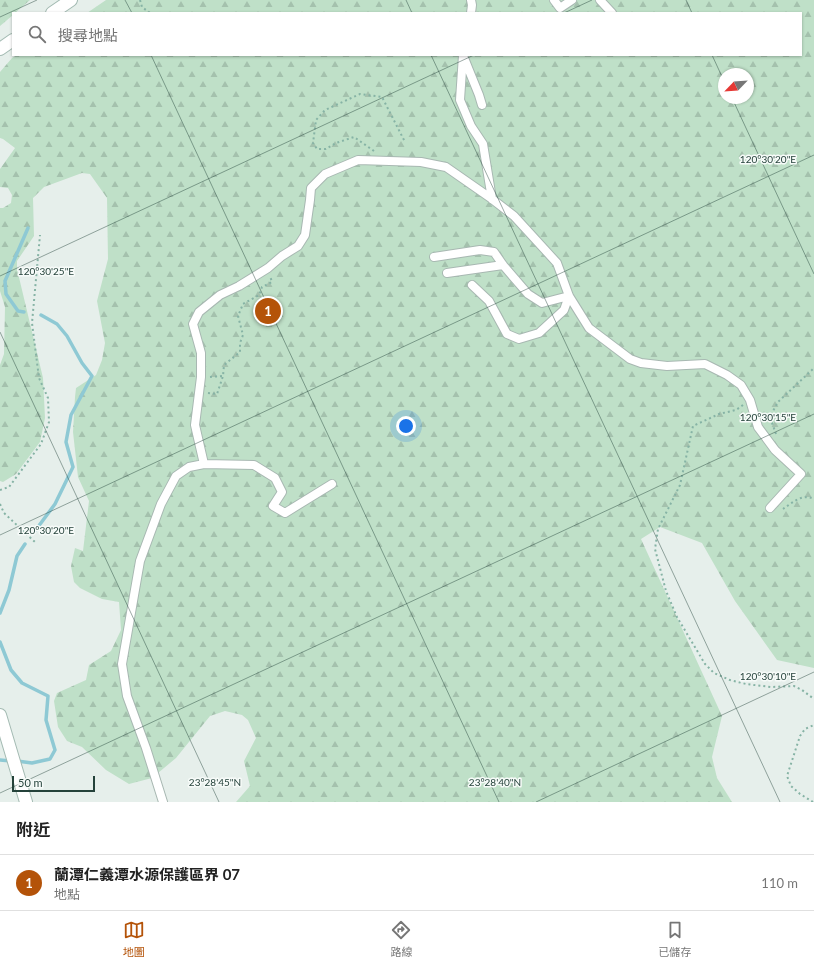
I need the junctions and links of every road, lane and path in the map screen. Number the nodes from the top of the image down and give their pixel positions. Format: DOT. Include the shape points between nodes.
graph roads {
  1 [pos="71,0"];
  2 [pos="140,0"];
  3 [pos="471,0"];
  4 [pos="554,0"];
  5 [pos="572,0"];
  6 [pos="600,0"];
  7 [pos="53,12"];
  8 [pos="149,12"];
  9 [pos="471,12"];
  10 [pos="611,12"];
  11 [pos="12,41"];
  12 [pos="0,49"];
  13 [pos="463,56"];
  14 [pos="463,56"];
  15 [pos="482,105"];
  16 [pos="405,142"];
  17 [pos="387,162"];
  18 [pos="492,199"];
  19 [pos="40,235"];
  20 [pos="434,257"];
  21 [pos="503,266"];
  22 [pos="268,268"];
  23 [pos="447,273"];
  24 [pos="472,285"];
  25 [pos="569,296"];
  26 [pos="814,368"];
  27 [pos="223,376"];
  28 [pos="201,377"];
  29 [pos="199,393"];
  30 [pos="750,400"];
  31 [pos="775,450"];
  32 [pos="204,464"];
  33 [pos="332,484"];
  34 [pos="0,490"];
  35 [pos="814,499"];
  36 [pos="0,504"];
  37 [pos="770,508"];
  38 [pos="36,543"];
  39 [pos="814,699"];
  40 [pos="0,715"];
  41 [pos="814,725"];
  42 [pos="26,802"];
  43 [pos="163,802"];
  44 [pos="813,802"];
  1 -- 7 [label="main road"];
  2 -- 8 [label="path" via="142,7"];
  3 -- 9 [label="street"];
  4 -- 5 [label="street" via="560,8"];
  6 -- 10 [label="street"];
  11 -- 12 [label="main road"];
  13 -- 15 [label="street"];
  14 -- 18 [label="street" via="460,100 471,126 483,144"];
  16 -- 17 [label="path" via="382,97 360,94 325,110 316,120 313,144 317,149 326,149 354,137"];
  17 -- 18 [label="street" via="421,162 446,167"];
  17 -- 22 [label="street" via="358,160 326,174 311,188 304,235 298,246"];
  18 -- 25 [label="street" via="514,216 557,263"];
  19 -- 34 [label="path" via="32,323 39,378 48,398 49,422 41,444 9,487"];
  20 -- 21 [label="street" via="480,250 494,252"];
  21 -- 23 [label="street"];
  21 -- 25 [label="street" via="528,294 542,303"];
  22 -- 27 [label="path" via="272,282 262,287 259,295 244,304 238,316 243,335 240,352 224,365"];
  22 -- 28 [label="street" via="220,295 199,312 193,324 201,353"];
  24 -- 25 [label="street" via="489,301 507,334 519,339 539,333 564,310"];
  25 -- 30 [label="street" via="590,328 630,359 667,366 705,364 741,385"];
  26 -- 31 [label="path" via="778,402 773,411 771,420 778,439"];
  27 -- 28 [label="path"];
  27 -- 29 [label="path" via="218,394"];
  28 -- 29 [label="street"];
  29 -- 32 [label="street" via="195,424"];
  30 -- 31 [label="street" via="758,426"];
  30 -- 39 [label="path" via="736,410 719,414 693,426 680,485 658,529 655,549 666,591 677,617 705,664 714,673 746,684 794,686"];
  31 -- 37 [label="street" via="801,474"];
  32 -- 33 [label="street" via="254,465 275,478 282,492 273,506 285,513"];
  32 -- 43 [label="street" via="189,467 176,476 161,504 140,560 122,664 127,696"];
  35 -- 37 [label="path" via="802,497 780,511 772,511"];
  36 -- 38 [label="path" via="4,512"];
  40 -- 42 [label="main road"];
  41 -- 44 [label="path" via="805,729 800,736 787,776 791,786"];
}
